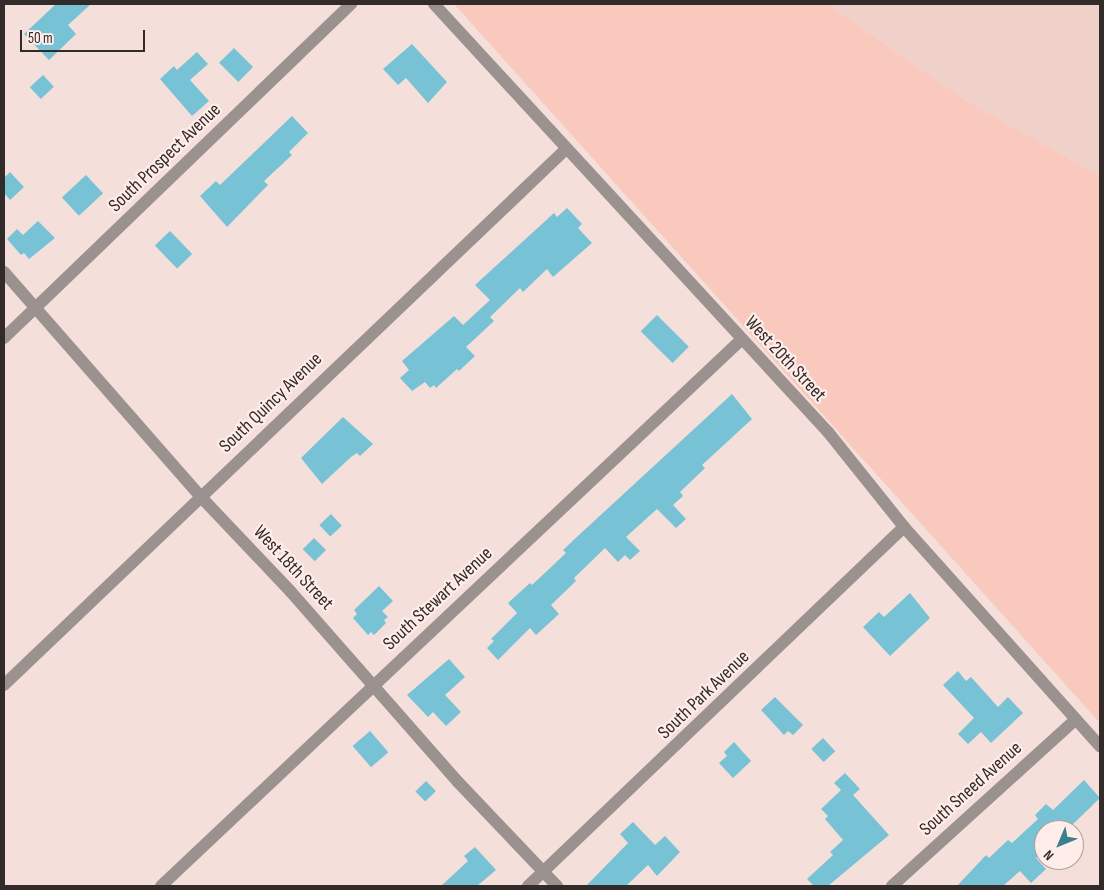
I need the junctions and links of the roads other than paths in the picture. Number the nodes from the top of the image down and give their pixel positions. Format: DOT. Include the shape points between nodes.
graph roads {
  1 [pos="352,4"];
  2 [pos="434,4"];
  3 [pos="566,149"];
  4 [pos="4,272"];
  5 [pos="36,307"];
  6 [pos="4,338"];
  7 [pos="741,340"];
  8 [pos="200,496"];
  9 [pos="904,527"];
  10 [pos="4,685"];
  11 [pos="373,687"];
  12 [pos="1076,719"];
  13 [pos="1100,746"];
  14 [pos="544,872"];
  15 [pos="161,886"];
  16 [pos="528,886"];
  17 [pos="557,886"];
  18 [pos="892,886"];
  1 -- 5 [label="street, South Prospect Avenue"];
  2 -- 3 [label="street, West 20th Street"];
  3 -- 7 [label="street, West 20th Street"];
  3 -- 8 [label="street, South Quincy Avenue"];
  4 -- 5 [label="street, West 18th Street"];
  5 -- 6 [label="street, South Prospect Avenue"];
  5 -- 8 [label="street, West 18th Street"];
  7 -- 9 [label="street, West 20th Street" via="828,432"];
  7 -- 11 [label="street, South Stewart Avenue"];
  8 -- 10 [label="street, South Quincy Avenue"];
  8 -- 11 [label="street, West 18th Street" via="291,592"];
  9 -- 12 [label="street, West 20th Street"];
  9 -- 14 [label="street, South Park Avenue"];
  11 -- 14 [label="street, West 18th Street"];
  11 -- 15 [label="street, South Stewart Avenue"];
  12 -- 13 [label="street, West 20th Street"];
  12 -- 18 [label="street, South Sneed Avenue"];
  14 -- 16 [label="street, South Park Avenue"];
  14 -- 17 [label="street, West 18th Street"];
}
